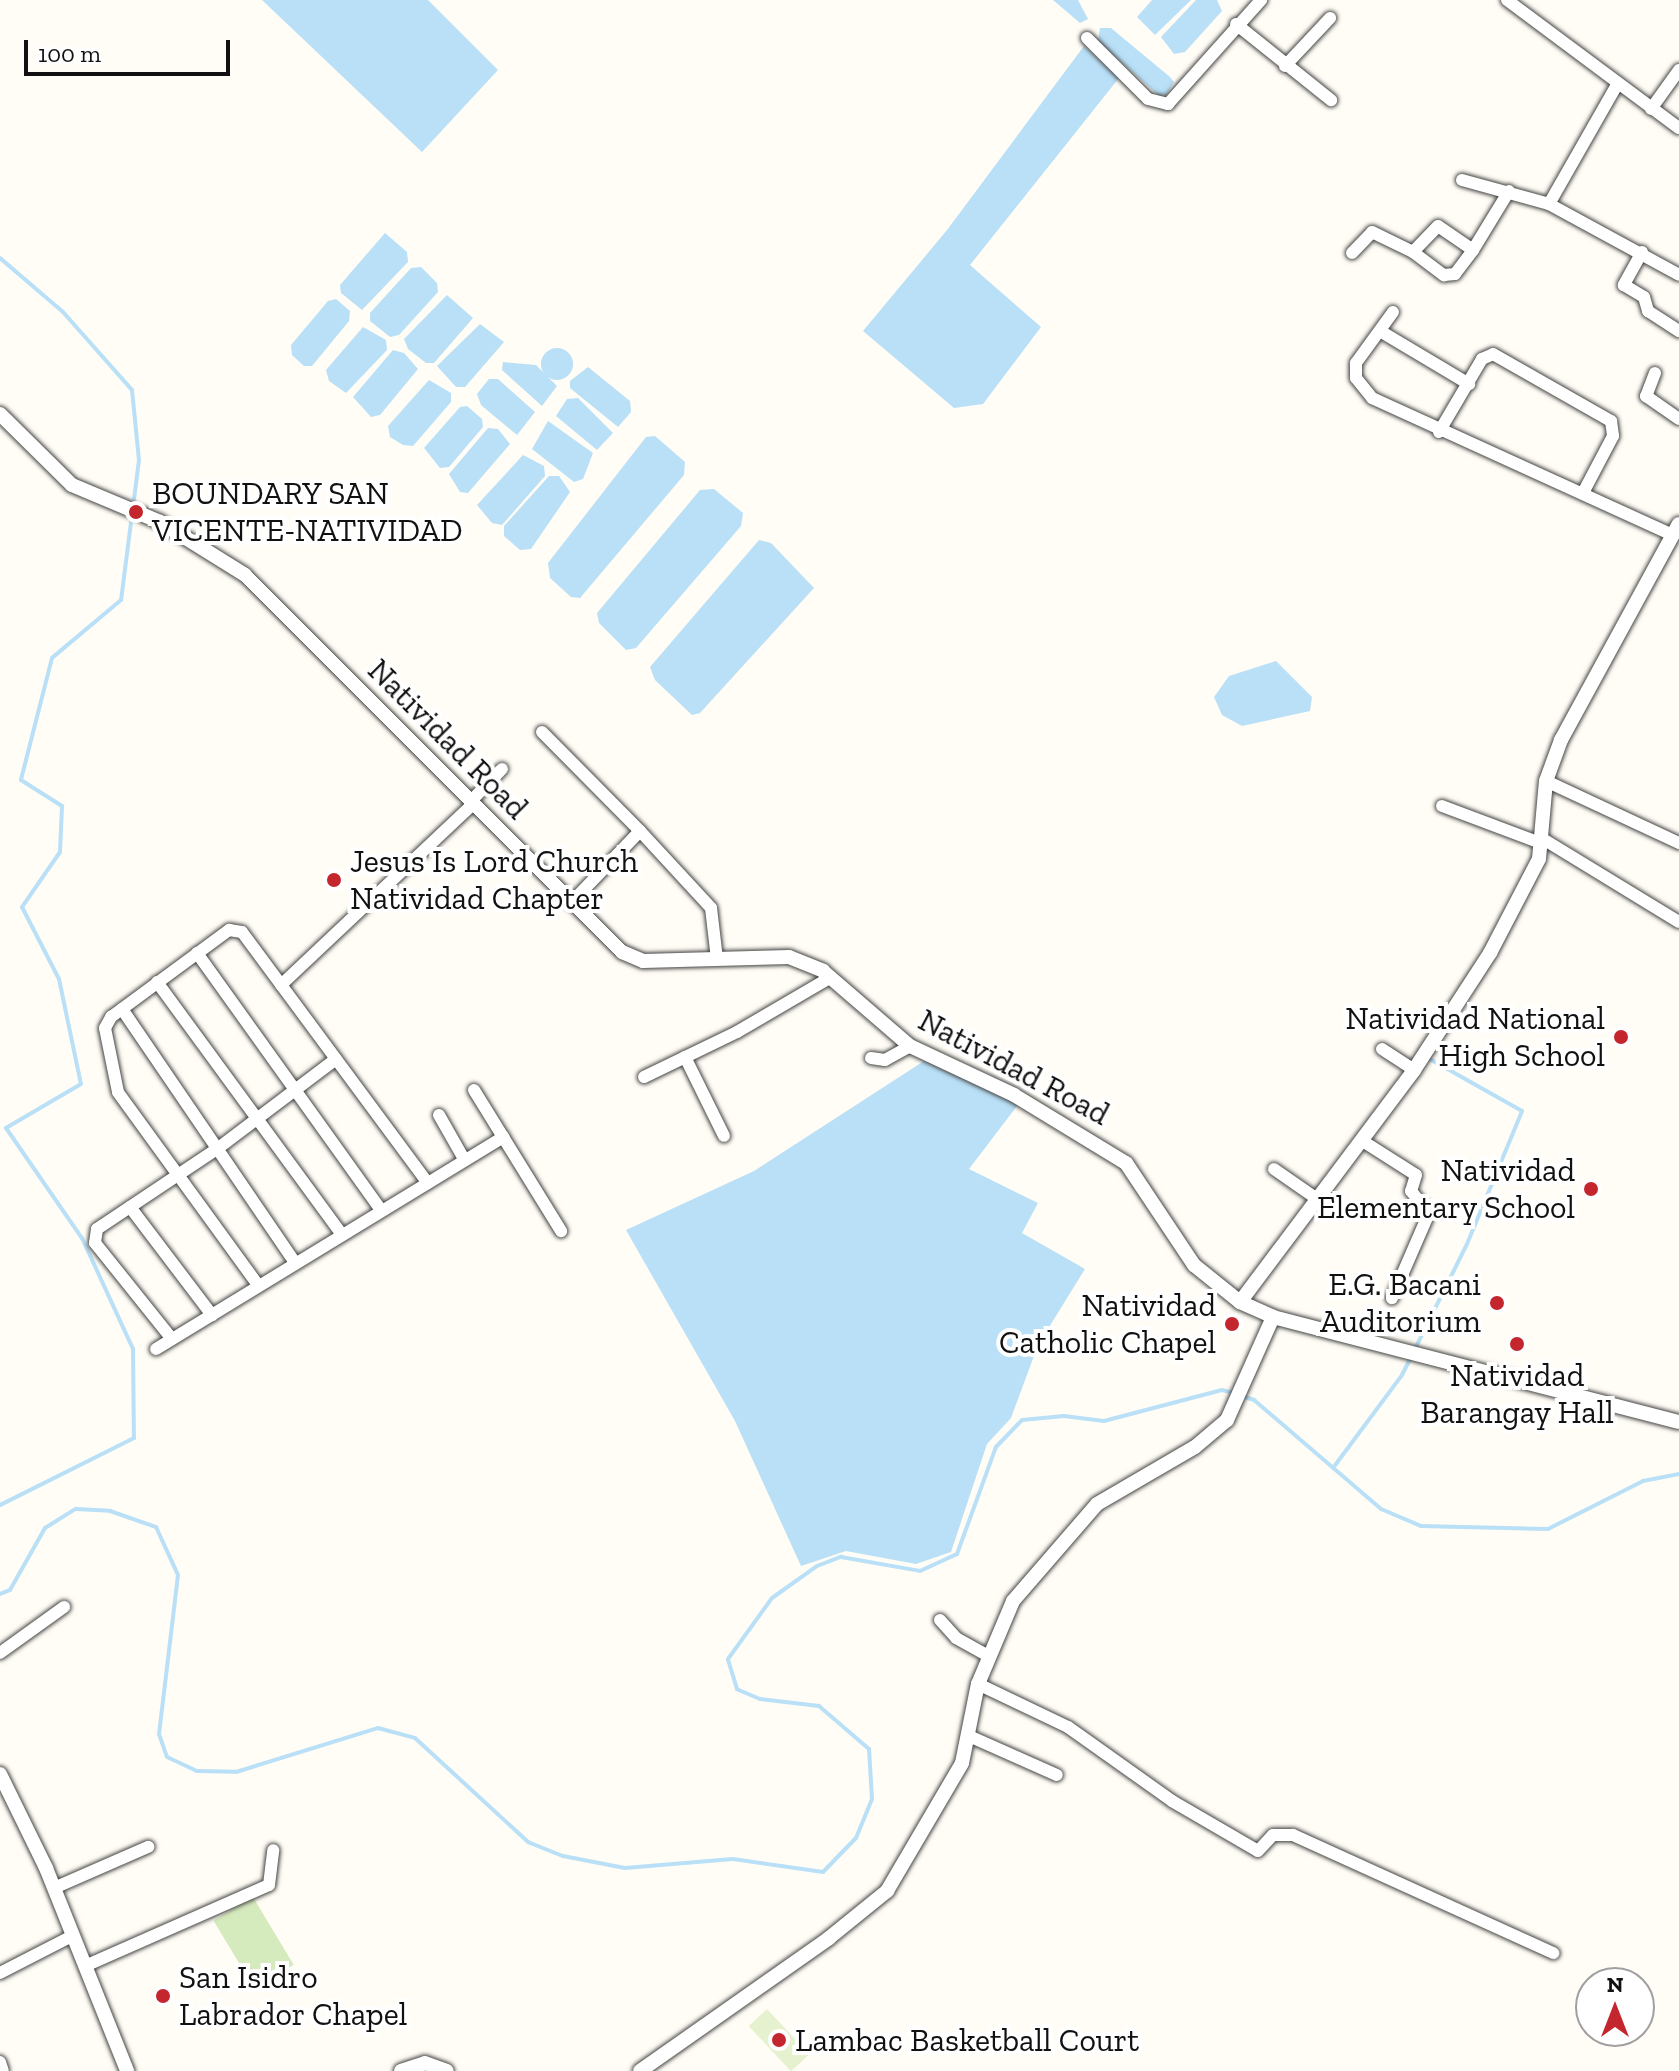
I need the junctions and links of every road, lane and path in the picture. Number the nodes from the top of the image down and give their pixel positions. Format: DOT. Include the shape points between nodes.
graph roads {
  1 [pos="1261,0"];
  2 [pos="1507,0"];
  3 [pos="1330,18"];
  4 [pos="1236,24"];
  5 [pos="1087,38"];
  6 [pos="1285,66"];
  7 [pos="1679,70"];
  8 [pos="1618,83"];
  9 [pos="1331,100"];
  10 [pos="1651,109"];
  11 [pos="1679,128"];
  12 [pos="1462,180"];
  13 [pos="1509,191"];
  14 [pos="1549,204"];
  15 [pos="1473,250"];
  16 [pos="1413,252"];
  17 [pos="1642,252"];
  18 [pos="1352,253"];
  19 [pos="1679,275"];
  20 [pos="1393,312"];
  21 [pos="1380,331"];
  22 [pos="1679,331"];
  23 [pos="1655,373"];
  24 [pos="1469,384"];
  25 [pos="0,414"];
  26 [pos="1679,419"];
  27 [pos="1439,432"];
  28 [pos="1583,493"];
  29 [pos="1676,529"];
  30 [pos="542,732"];
  31 [pos="502,769"];
  32 [pos="1546,781"];
  33 [pos="472,803"];
  34 [pos="1442,806"];
  35 [pos="640,831"];
  36 [pos="1543,842"];
  37 [pos="1679,843"];
  38 [pos="571,903"];
  39 [pos="1679,922"];
  40 [pos="197,953"];
  41 [pos="717,959"];
  42 [pos="831,977"];
  43 [pos="157,982"];
  44 [pos="281,985"];
  45 [pos="122,1009"];
  46 [pos="910,1046"];
  47 [pos="1382,1049"];
  48 [pos="685,1057"];
  49 [pos="871,1058"];
  50 [pos="336,1059"];
  51 [pos="1414,1070"];
  52 [pos="644,1077"];
  53 [pos="295,1090"];
  54 [pos="474,1090"];
  55 [pos="439,1115"];
  56 [pos="257,1120"];
  57 [pos="724,1136"];
  58 [pos="503,1137"];
  59 [pos="1361,1140"];
  60 [pos="217,1149"];
  61 [pos="464,1159"];
  62 [pos="1274,1169"];
  63 [pos="175,1177"];
  64 [pos="428,1183"];
  65 [pos="1317,1199"];
  66 [pos="130,1207"];
  67 [pos="382,1211"];
  68 [pos="561,1231"];
  69 [pos="342,1235"];
  70 [pos="295,1263"];
  71 [pos="258,1285"];
  72 [pos="1392,1298"];
  73 [pos="1240,1302"];
  74 [pos="212,1315"];
  75 [pos="1273,1317"];
  76 [pos="172,1339"];
  77 [pos="156,1349"];
  78 [pos="1679,1422"];
  79 [pos="64,1607"];
  80 [pos="940,1620"];
  81 [pos="0,1653"];
  82 [pos="987,1655"];
  83 [pos="978,1684"];
  84 [pos="969,1736"];
  85 [pos="0,1774"];
  86 [pos="1057,1775"];
  87 [pos="148,1847"];
  88 [pos="273,1850"];
  89 [pos="54,1888"];
  90 [pos="72,1936"];
  91 [pos="1553,1953"];
  92 [pos="85,1966"];
  93 [pos="0,1973"];
  94 [pos="0,2062"];
  95 [pos="3,2071"];
  96 [pos="127,2071"];
  97 [pos="401,2071"];
  98 [pos="447,2071"];
  99 [pos="640,2071"];
  1 -- 4 [label="street"];
  2 -- 8 [label="street"];
  3 -- 6 [label="street"];
  4 -- 5 [label="street" via="1168,104 1148,99"];
  4 -- 6 [label="street"];
  6 -- 9 [label="street"];
  7 -- 10 [label="street"];
  8 -- 10 [label="street"];
  8 -- 14 [label="street"];
  10 -- 11 [label="street"];
  12 -- 13 [label="street"];
  13 -- 14 [label="street"];
  13 -- 15 [label="street"];
  14 -- 17 [label="street"];
  15 -- 16 [label="street" via="1438,226"];
  15 -- 16 [label="street" via="1449,276"];
  16 -- 18 [label="street" via="1372,232"];
  17 -- 19 [label="street"];
  17 -- 22 [label="street" via="1624,285 1644,297 1648,311"];
  20 -- 21 [label="street"];
  21 -- 24 [label="street"];
  21 -- 27 [label="street" via="1356,363 1356,378 1378,403"];
  23 -- 26 [label="street" via="1646,396"];
  24 -- 27 [label="street"];
  24 -- 28 [label="street" via="1482,359 1493,354 1611,421 1613,436"];
  25 -- 33 [label="street, Natividad Road" via="72,485 217,553 245,575"];
  27 -- 28 [label="street"];
  28 -- 29 [label="street"];
  29 -- 32 [label="street" via="1561,740"];
  30 -- 35 [label="street"];
  31 -- 33 [label="street"];
  32 -- 36 [label="street"];
  32 -- 37 [label="street"];
  33 -- 38 [label="street, Natividad Road"];
  33 -- 44 [label="street"];
  34 -- 36 [label="street"];
  35 -- 38 [label="street"];
  35 -- 41 [label="street" via="711,908"];
  36 -- 39 [label="street"];
  36 -- 51 [label="street" via="1534,873 1490,953"];
  38 -- 41 [label="street, Natividad Road" via="631,957"];
  40 -- 43 [label="street"];
  40 -- 44 [label="street" via="238,929"];
  40 -- 53 [label="street"];
  41 -- 42 [label="street, Natividad Road" via="789,957"];
  42 -- 46 [label="street, Natividad Road"];
  42 -- 48 [label="street"];
  43 -- 45 [label="street"];
  43 -- 56 [label="street"];
  44 -- 50 [label="street"];
  45 -- 60 [label="street"];
  45 -- 63 [label="street" via="105,1028 114,1081"];
  46 -- 49 [label="street" via="885,1060"];
  46 -- 73 [label="street, Natividad Road" via="1014,1095 1126,1163 1183,1254"];
  47 -- 51 [label="street"];
  48 -- 52 [label="street"];
  48 -- 57 [label="street"];
  50 -- 53 [label="street"];
  50 -- 64 [label="street"];
  51 -- 59 [label="street"];
  53 -- 56 [label="street"];
  53 -- 67 [label="street"];
  54 -- 58 [label="street"];
  55 -- 61 [label="street"];
  56 -- 60 [label="street"];
  56 -- 69 [label="street"];
  58 -- 61 [label="street"];
  58 -- 68 [label="street"];
  59 -- 65 [label="street"];
  59 -- 72 [label="street" via="1416,1175 1411,1191 1429,1213"];
  60 -- 63 [label="street"];
  60 -- 70 [label="street"];
  61 -- 64 [label="street"];
  62 -- 65 [label="street"];
  63 -- 66 [label="street"];
  63 -- 71 [label="street"];
  64 -- 67 [label="street"];
  65 -- 73 [label="street"];
  66 -- 74 [label="street"];
  66 -- 76 [label="street" via="93,1237"];
  67 -- 69 [label="street"];
  69 -- 70 [label="street"];
  70 -- 71 [label="street"];
  71 -- 74 [label="street"];
  73 -- 75 [label="street, Natividad Road"];
  74 -- 76 [label="street"];
  75 -- 78 [label="street, Natividad Road"];
  75 -- 82 [label="street" via="1234,1409 1205,1440 1121,1487 1088,1513 1013,1601"];
  76 -- 77 [label="street"];
  79 -- 81 [label="street"];
  80 -- 82 [label="street" via="964,1644"];
  82 -- 83 [label="street"];
  83 -- 84 [label="street"];
  83 -- 91 [label="street" via="1068,1727 1172,1801 1258,1851 1273,1835 1293,1835"];
  84 -- 86 [label="street"];
  84 -- 99 [label="street" via="943,1800 887,1891"];
  85 -- 89 [label="street"];
  87 -- 89 [label="street"];
  88 -- 92 [label="street" via="269,1885"];
  89 -- 90 [label="street"];
  90 -- 92 [label="street"];
  90 -- 93 [label="street"];
  92 -- 96 [label="street"];
  94 -- 95 [label="street"];
  97 -- 98 [label="street" via="425,2063"];
}
